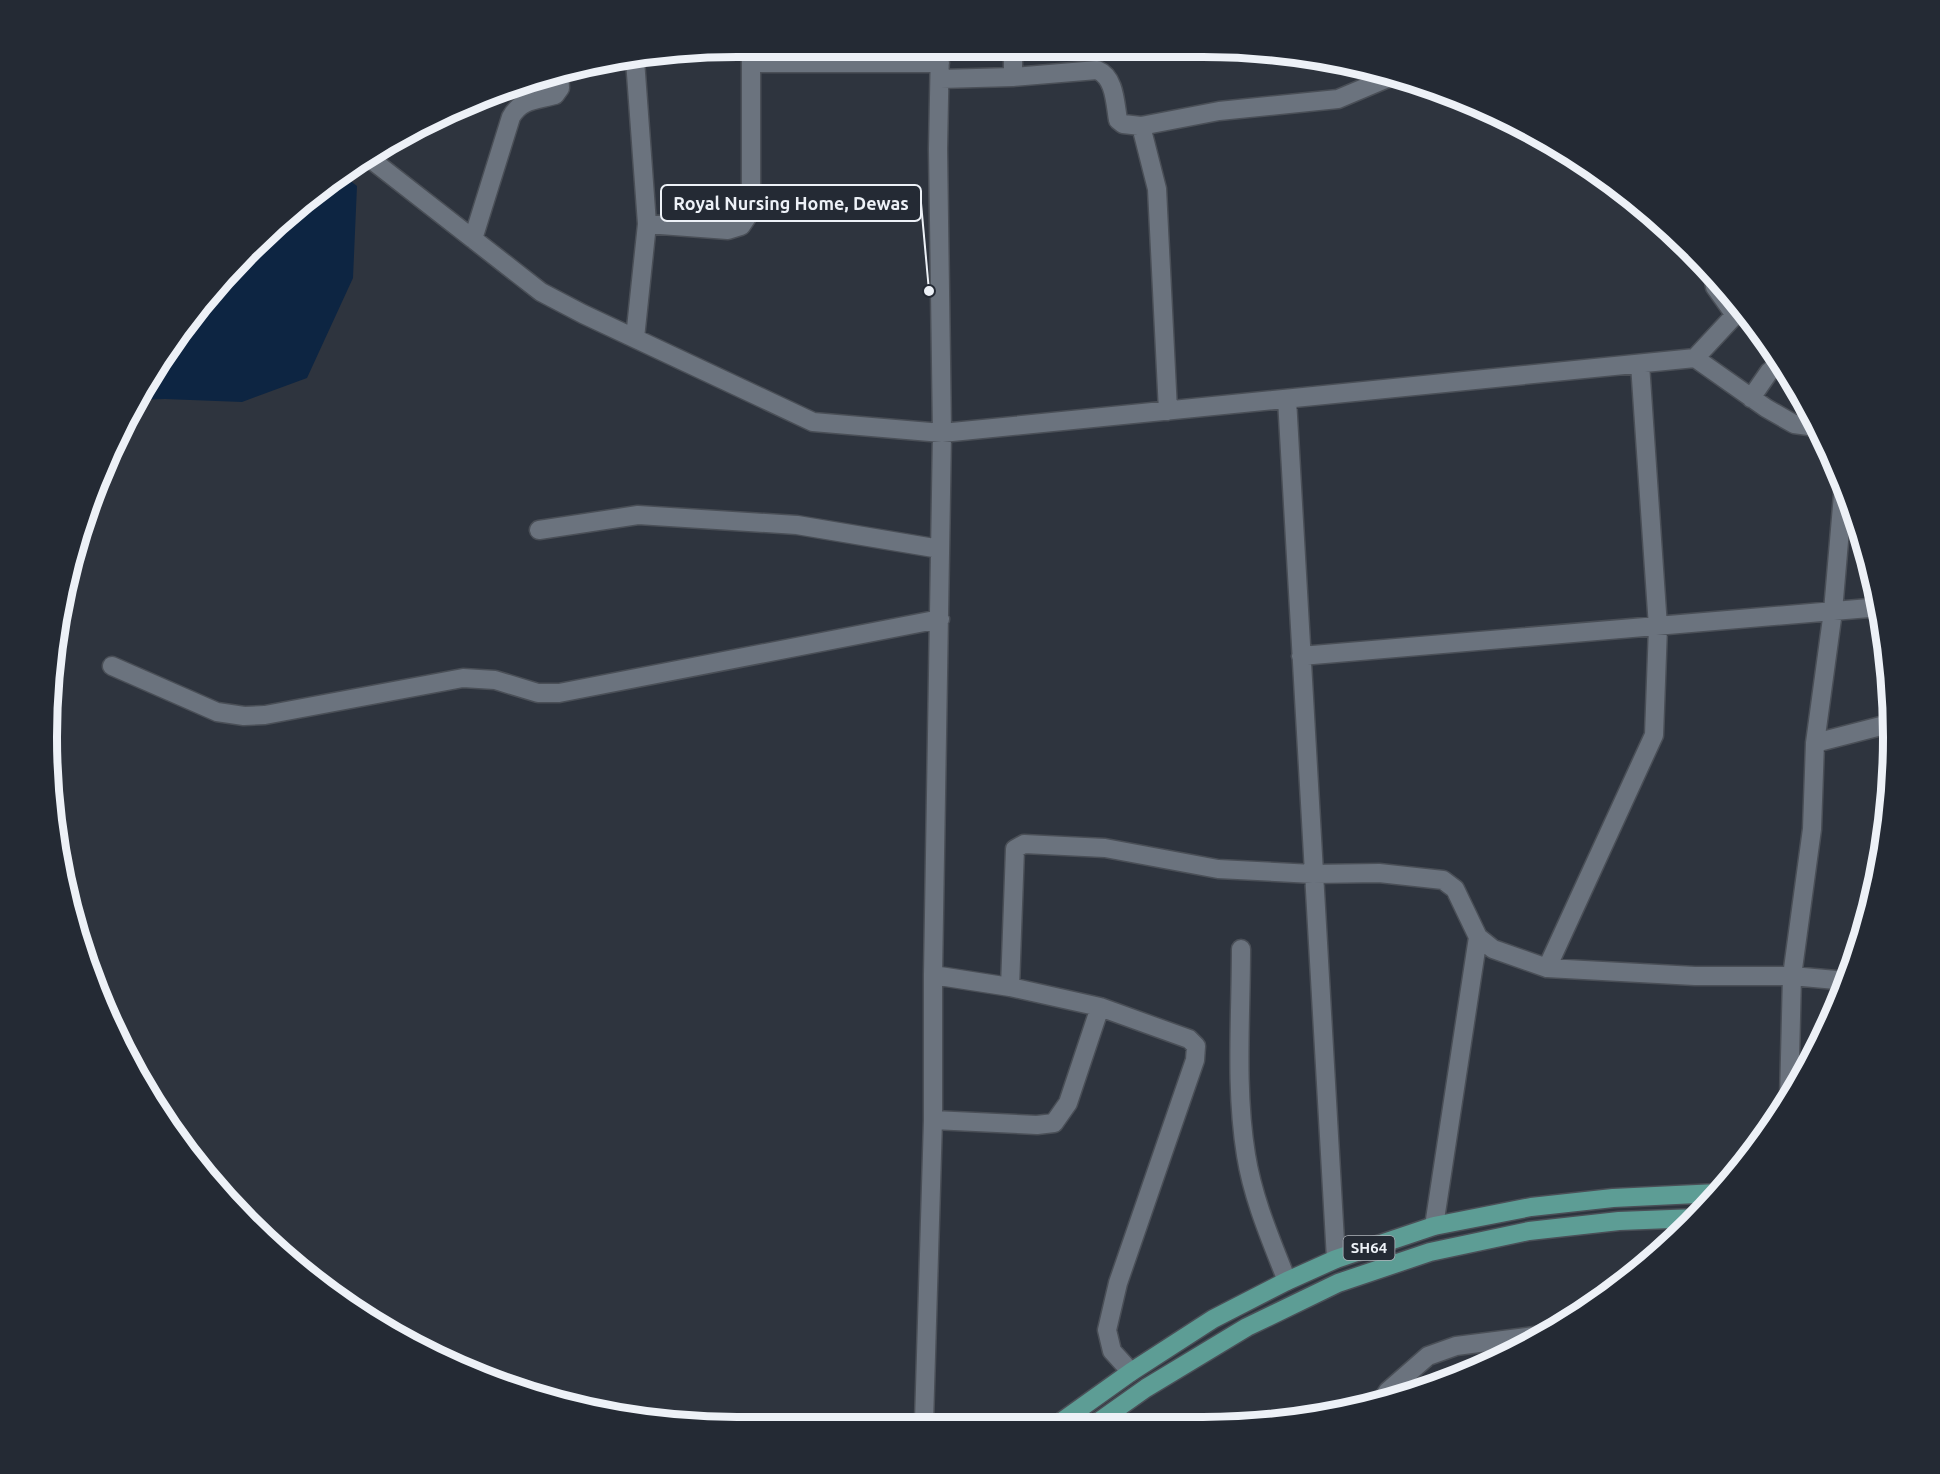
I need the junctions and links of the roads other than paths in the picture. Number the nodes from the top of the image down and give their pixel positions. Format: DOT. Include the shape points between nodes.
graph roads {
  1 [pos="751,57"];
  2 [pos="798,57"];
  3 [pos="1013,57"];
  4 [pos="940,63"];
  5 [pos="635,65"];
  6 [pos="1013,77"];
  7 [pos="560,80"];
  8 [pos="1381,81"];
  9 [pos="1141,126"];
  10 [pos="375,162"];
  11 [pos="647,224"];
  12 [pos="473,239"];
  13 [pos="1736,316"];
  14 [pos="635,338"];
  15 [pos="1695,358"];
  16 [pos="1640,364"];
  17 [pos="1774,368"];
  18 [pos="1751,398"];
  19 [pos="1287,399"];
  20 [pos="1168,411"];
  21 [pos="1808,426"];
  22 [pos="942,433"];
  23 [pos="1842,505"];
  24 [pos="539,530"];
  25 [pos="940,549"];
  26 [pos="1871,608"];
  27 [pos="1833,611"];
  28 [pos="940,619"];
  29 [pos="1658,627"];
  30 [pos="1301,656"];
  31 [pos="112,666"];
  32 [pos="1883,727"];
  33 [pos="1815,742"];
  34 [pos="1313,874"];
  35 [pos="1478,937"];
  36 [pos="1241,950"];
  37 [pos="1547,968"];
  38 [pos="933,975"];
  39 [pos="1792,975"];
  40 [pos="1838,980"];
  41 [pos="1010,987"];
  42 [pos="1100,1007"];
  43 [pos="1789,1081"];
  44 [pos="933,1120"];
  45 [pos="1706,1194"];
  46 [pos="1683,1219"];
  47 [pos="1434,1226"];
  48 [pos="1336,1259"];
  49 [pos="1287,1281"];
  50 [pos="1521,1338"];
  51 [pos="1131,1372"];
  52 [pos="1388,1391"];
  53 [pos="924,1417"];
  54 [pos="1068,1417"];
  55 [pos="1105,1417"];
  1 -- 11 [label="street" via="751,211 741,226 728,230"];
  2 -- 4 [label="street"];
  3 -- 6 [label="street"];
  4 -- 6 [label="street"];
  4 -- 22 [label="street"];
  5 -- 11 [label="street"];
  6 -- 9 [label="street" via="1097,70 1109,80 1118,120"];
  7 -- 12 [label="street" via="555,95 522,104 511,117"];
  8 -- 9 [label="street" via="1338,99 1219,111"];
  9 -- 20 [label="street" via="1157,189"];
  10 -- 12 [label="street"];
  11 -- 14 [label="street"];
  12 -- 14 [label="street" via="541,292"];
  13 -- 15 [label="street"];
  14 -- 22 [label="street" via="813,422"];
  15 -- 16 [label="street"];
  15 -- 18 [label="street"];
  16 -- 19 [label="street"];
  16 -- 29 [label="street"];
  17 -- 18 [label="street"];
  18 -- 21 [label="street" via="1794,424"];
  19 -- 20 [label="street"];
  19 -- 30 [label="street"];
  20 -- 22 [label="street"];
  22 -- 25 [label="street"];
  23 -- 27 [label="street"];
  24 -- 25 [label="street" via="638,515 797,525"];
  25 -- 28 [label="street"];
  26 -- 27 [label="street"];
  27 -- 29 [label="street"];
  27 -- 33 [label="street"];
  28 -- 31 [label="street" via="559,693 538,693 495,680 463,678 265,715 217,712"];
  28 -- 38 [label="street"];
  29 -- 30 [label="street"];
  29 -- 37 [label="street" via="1654,735"];
  30 -- 34 [label="street"];
  32 -- 33 [label="street"];
  33 -- 39 [label="street" via="1812,829"];
  34 -- 35 [label="street" via="1379,873 1443,880 1455,890"];
  34 -- 41 [label="street" via="1218,869 1105,848 1024,844 1015,849"];
  34 -- 48 [label="street"];
  35 -- 37 [label="street" via="1493,949"];
  35 -- 47 [label="street"];
  36 -- 49 [label="street" via="1240,1103 1245,1155 1255,1199"];
  37 -- 39 [label="street" via="1695,976"];
  38 -- 41 [label="street"];
  38 -- 44 [label="street"];
  39 -- 40 [label="street"];
  39 -- 43 [label="street"];
  41 -- 42 [label="street"];
  42 -- 44 [label="street" via="1068,1103 1054,1123"];
  42 -- 51 [label="street" via="1189,1039 1196,1046 1195,1060 1118,1283 1107,1330 1112,1351"];
  44 -- 53 [label="street"];
  45 -- 47 [label="main road, SH64" via="1530,1207"];
  46 -- 55 [label="main road, SH64" via="1529,1231 1430,1252 1338,1283 1248,1327"];
  47 -- 48 [label="main road, SH64"];
  48 -- 49 [label="main road, SH64"];
  49 -- 51 [label="main road, SH64" via="1213,1319"];
  50 -- 52 [label="street" via="1456,1346 1428,1356"];
  51 -- 54 [label="main road, SH64"];
}
